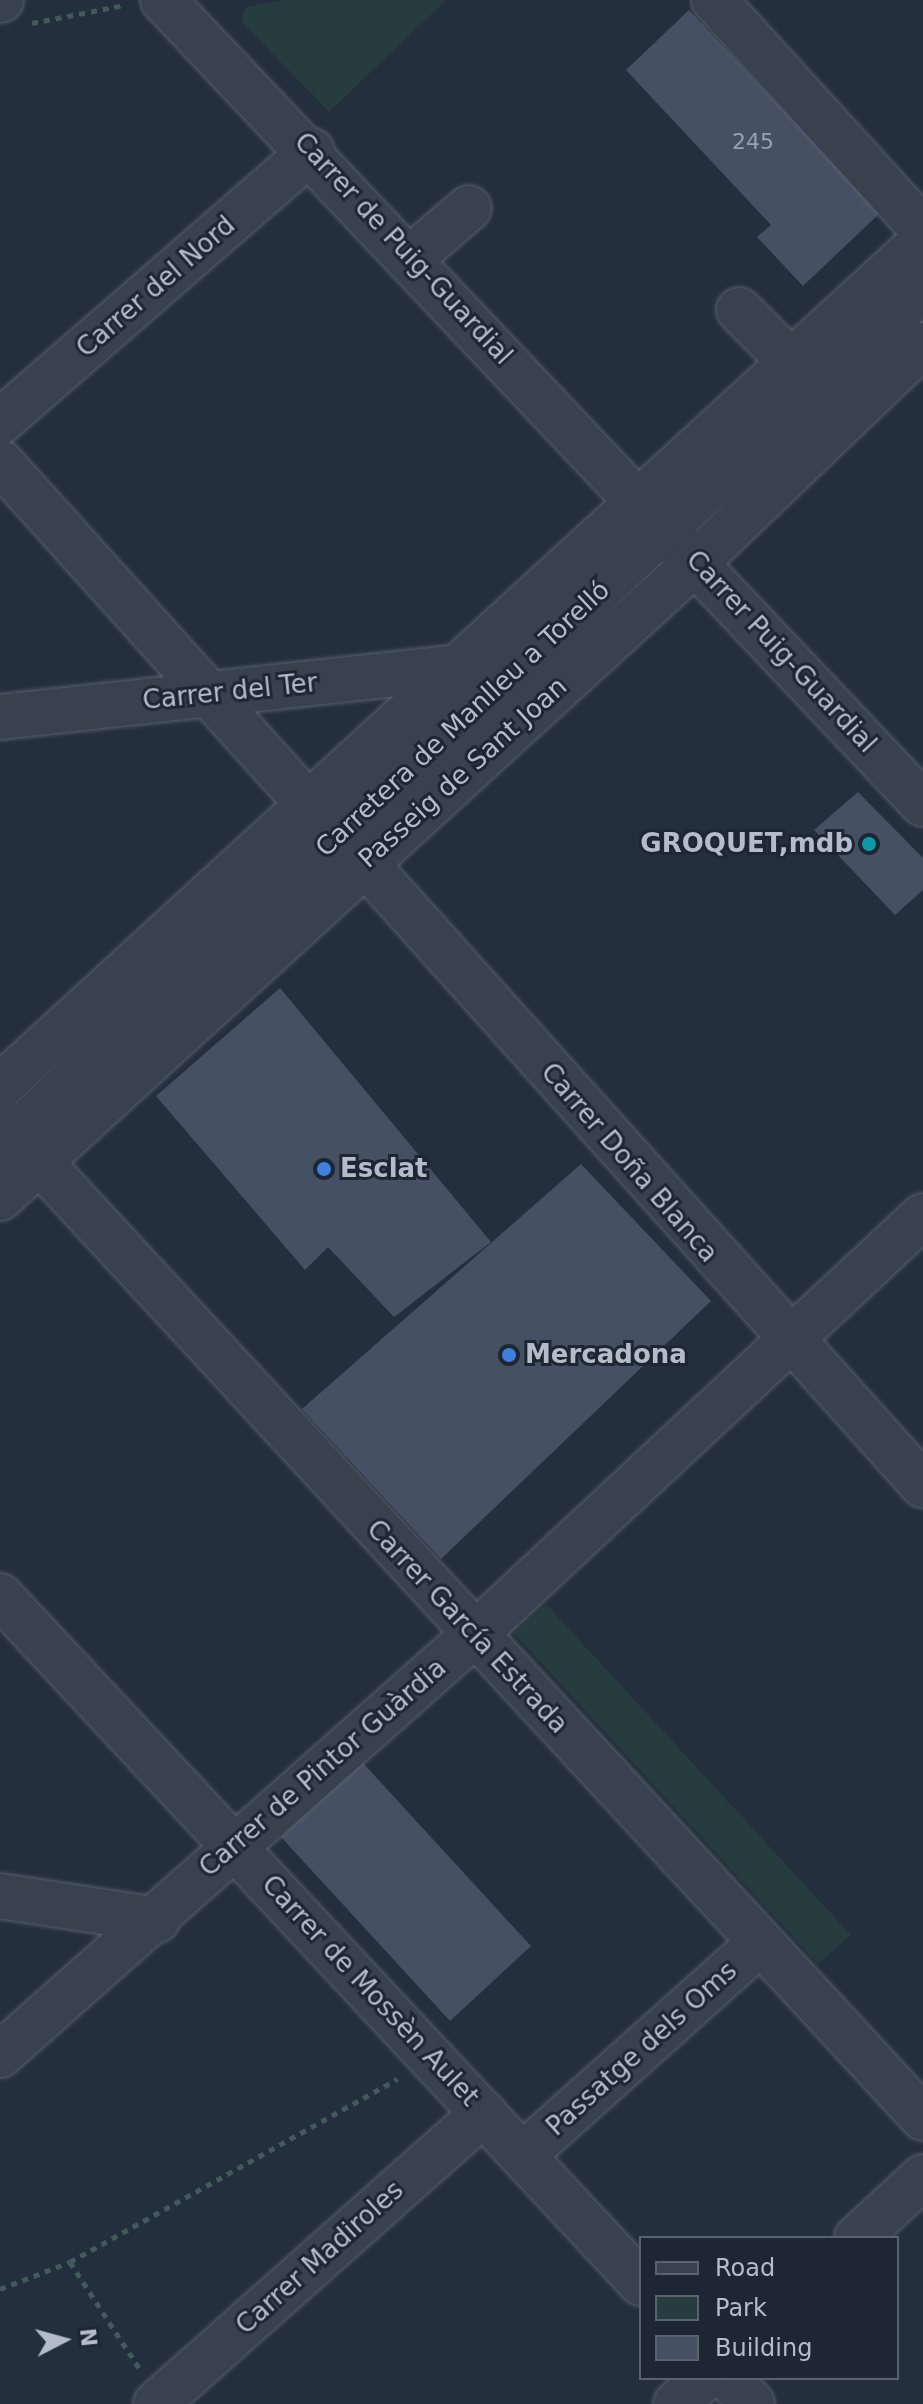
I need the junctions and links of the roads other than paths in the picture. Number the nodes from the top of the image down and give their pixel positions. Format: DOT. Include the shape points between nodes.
graph roads {
  1 [pos="714,0"];
  2 [pos="150,2"];
  3 [pos="312,151"];
  4 [pos="469,208"];
  5 [pos="923,230"];
  6 [pos="923,241"];
  7 [pos="412,257"];
  8 [pos="923,289"];
  9 [pos="739,310"];
  10 [pos="923,345"];
  11 [pos="791,362"];
  12 [pos="0,422"];
  13 [pos="0,462"];
  14 [pos="652,514"];
  15 [pos="696,562"];
  16 [pos="459,667"];
  17 [pos="204,695"];
  18 [pos="0,717"];
  19 [pos="921,796"];
  20 [pos="337,835"];
  21 [pos="0,1087"];
  22 [pos="13,1141"];
  23 [pos="0,1198"];
  24 [pos="923,1216"];
  25 [pos="786,1341"];
  26 [pos="923,1485"];
  27 [pos="0,1596"];
  28 [pos="474,1635"];
  29 [pos="232,1843"];
  30 [pos="0,1896"];
  31 [pos="157,1920"];
  32 [pos="760,1943"];
  33 [pos="0,2055"];
  34 [pos="484,2113"];
  35 [pos="923,2118"];
  36 [pos="524,2154"];
  37 [pos="923,2177"];
  38 [pos="859,2236"];
  39 [pos="639,2281"];
  40 [pos="702,2380"];
  41 [pos="730,2380"];
  42 [pos="160,2403"];
  43 [pos="676,2404"];
  44 [pos="752,2404"];
  1 -- 5 [label="street"];
  2 -- 3 [label="street, Carrer de Puig-Guardial"];
  3 -- 7 [label="street, Carrer de Puig-Guardial"];
  3 -- 12 [label="street, Carrer del Nord"];
  4 -- 7 [label="street"];
  6 -- 11 [label="street, Passeig de Sant Joan"];
  7 -- 14 [label="street, Carrer de Puig-Guardial"];
  8 -- 14 [label="street, Carretera de Manlleu a Torelló"];
  9 -- 11 [label="street"];
  10 -- 15 [label="street, Passeig de Sant Joan"];
  11 -- 14 [label="street, Passeig de Sant Joan"];
  13 -- 17 [label="street, Carrer Doña Blanca"];
  14 -- 15 [label="street, Carrer Puig-Guardial"];
  14 -- 16 [label="street, Passeig de Sant Joan"];
  14 -- 20 [label="street, Carretera de Manlleu a Torelló"];
  15 -- 19 [label="street, Carrer Puig-Guardial"];
  15 -- 20 [label="street, Passeig de Sant Joan"];
  16 -- 17 [label="street, Carrer del Ter"];
  16 -- 20 [label="street, Passeig de Sant Joan"];
  17 -- 18 [label="street, Carrer del Ter"];
  17 -- 20 [label="street, Carrer Doña Blanca"];
  20 -- 21 [label="street, Passeig de Sant Joan"];
  20 -- 22 [label="street, Passeig de Sant Joan"];
  20 -- 25 [label="street, Carrer Doña Blanca"];
  22 -- 23 [label="street, Passeig de Sant Joan"];
  22 -- 28 [label="street, Carrer García Estrada"];
  24 -- 25 [label="street, Carrer de Pintor Guàrdia"];
  25 -- 26 [label="street, Carrer Doña Blanca"];
  25 -- 28 [label="street, Carrer de Pintor Guàrdia"];
  27 -- 29 [label="street, Carrer de Mossèn Aulet"];
  28 -- 29 [label="street, Carrer de Pintor Guàrdia"];
  28 -- 32 [label="street, Carrer García Estrada"];
  29 -- 31 [label="street, Carrer de Pintor Guàrdia"];
  29 -- 34 [label="street, Carrer de Mossèn Aulet"];
  30 -- 31 [label="street"];
  31 -- 33 [label="street, Carrer de Pintor Guàrdia"];
  32 -- 35 [label="street, Carrer García Estrada"];
  32 -- 36 [label="street, Passatge dels Oms"];
  34 -- 36 [label="street, Carrer de Mossèn Aulet"];
  34 -- 42 [label="street, Carrer Madiroles"];
  36 -- 39 [label="street, Carrer de Mossèn Aulet"];
  37 -- 38 [label="street"];
  40 -- 43 [label="street"];
  41 -- 44 [label="street"];
}
